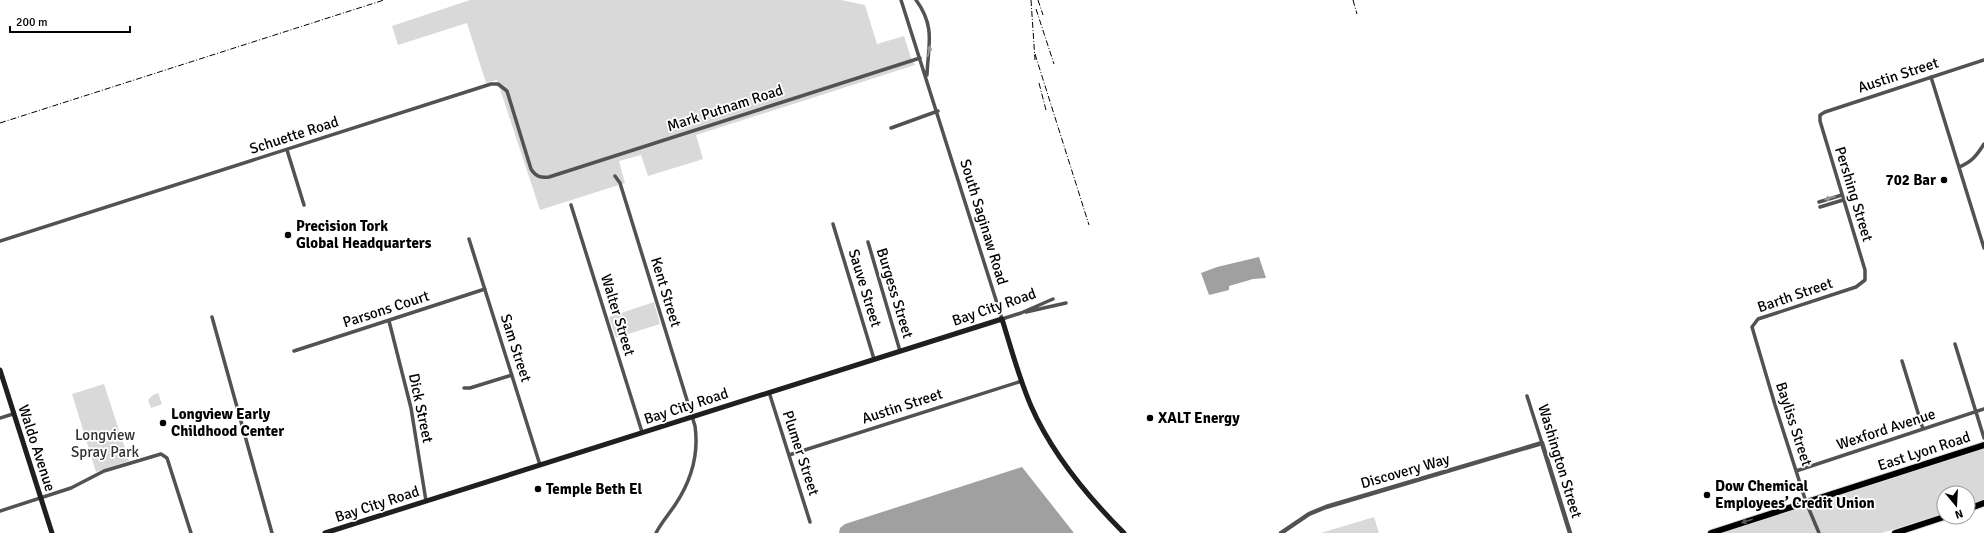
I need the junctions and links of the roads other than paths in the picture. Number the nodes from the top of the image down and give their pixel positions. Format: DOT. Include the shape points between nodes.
graph roads {
  1 [pos="901,0"];
  2 [pos="916,0"];
  3 [pos="920,58"];
  4 [pos="1984,60"];
  5 [pos="927,76"];
  6 [pos="1931,77"];
  7 [pos="938,112"];
  8 [pos="1820,115"];
  9 [pos="891,128"];
  10 [pos="1984,144"];
  11 [pos="287,150"];
  12 [pos="1959,167"];
  13 [pos="537,176"];
  14 [pos="614,176"];
  15 [pos="1842,195"];
  16 [pos="1843,200"];
  17 [pos="1819,202"];
  18 [pos="304,205"];
  19 [pos="571,205"];
  20 [pos="1820,207"];
  21 [pos="833,224"];
  22 [pos="469,239"];
  23 [pos="0,241"];
  24 [pos="868,242"];
  25 [pos="1984,248"];
  26 [pos="1865,280"];
  27 [pos="485,290"];
  28 [pos="1053,299"];
  29 [pos="1066,303"];
  30 [pos="1021,313"];
  31 [pos="212,317"];
  32 [pos="1002,319"];
  33 [pos="389,321"];
  34 [pos="1756,344"];
  35 [pos="1955,344"];
  36 [pos="900,350"];
  37 [pos="294,351"];
  38 [pos="874,359"];
  39 [pos="1902,361"];
  40 [pos="0,370"];
  41 [pos="512,375"];
  42 [pos="1022,380"];
  43 [pos="464,388"];
  44 [pos="769,392"];
  45 [pos="1527,396"];
  46 [pos="1984,409"];
  47 [pos="1976,412"];
  48 [pos="13,414"];
  49 [pos="692,417"];
  50 [pos="0,418"];
  51 [pos="1923,429"];
  52 [pos="642,432"];
  53 [pos="1984,438"];
  54 [pos="1542,443"];
  55 [pos="1984,445"];
  56 [pos="789,455"];
  57 [pos="540,465"];
  58 [pos="1796,471"];
  59 [pos="40,498"];
  60 [pos="426,501"];
  61 [pos="1806,502"];
  62 [pos="0,511"];
  63 [pos="1936,520"];
  64 [pos="810,522"];
  65 [pos="52,533"];
  66 [pos="191,533"];
  67 [pos="272,533"];
  68 [pos="325,533"];
  69 [pos="656,533"];
  70 [pos="1124,533"];
  71 [pos="1281,533"];
  72 [pos="1570,533"];
  73 [pos="1711,533"];
  74 [pos="1819,533"];
  75 [pos="1895,533"];
  1 -- 3 [label="street, South Saginaw Road"];
  5 -- 2 [label="street, South Saginaw Road, one-way" via="931,37 921,7"];
  3 -- 5 [label="street, South Saginaw Road"];
  3 -- 13 [label="street, Mark Putnam Road" via="549,177"];
  4 -- 6 [label="street, Austin Street"];
  5 -- 7 [label="street, South Saginaw Road"];
  6 -- 8 [label="street, Austin Street"];
  6 -- 12 [label="street"];
  7 -- 9 [label="street"];
  7 -- 32 [label="street, South Saginaw Road"];
  8 -- 15 [label="street, Pershing Street"];
  10 -- 12 [label="street" via="1975,159"];
  11 -- 13 [label="street, Schuette Road" via="498,84 507,91 531,169"];
  11 -- 18 [label="street"];
  11 -- 23 [label="street, Schuette Road"];
  12 -- 25 [label="street"];
  14 -- 49 [label="street, Kent Street" via="620,183"];
  15 -- 16 [label="street, Pershing Street"];
  15 -- 17 [label="street, one-way"];
  16 -- 20 [label="street"];
  16 -- 26 [label="street, Pershing Street" via="1865,270"];
  19 -- 52 [label="street, Walter Street"];
  21 -- 38 [label="street, Sauve Street"];
  22 -- 27 [label="street, Sam Street"];
  24 -- 36 [label="street, Burgess Street"];
  26 -- 34 [label="street, Barth Street" via="1856,287 1758,319 1752,327"];
  27 -- 33 [label="street, Parsons Court"];
  27 -- 41 [label="street, Sam Street"];
  28 -- 30 [label="street, Bay City Road"];
  29 -- 30 [label="street"];
  30 -- 32 [label="street, Bay City Road"];
  31 -- 67 [label="street"];
  32 -- 36 [label="main road, Bay City Road"];
  32 -- 42 [label="main road, South Saginaw Road"];
  33 -- 37 [label="street, Parsons Court"];
  33 -- 60 [label="street, Dick Street" via="411,408"];
  34 -- 58 [label="street, Bayliss Street"];
  35 -- 47 [label="street"];
  36 -- 38 [label="main road, Bay City Road"];
  38 -- 44 [label="main road, Bay City Road"];
  39 -- 51 [label="street"];
  40 -- 48 [label="main road, Waldo Avenue"];
  41 -- 43 [label="street"];
  41 -- 57 [label="street, Sam Street"];
  42 -- 56 [label="street, Austin Street"];
  42 -- 70 [label="main road, South Saginaw Road" via="1031,405 1050,442 1088,494"];
  44 -- 49 [label="main road, Bay City Road"];
  44 -- 56 [label="street, Plumer Street"];
  45 -- 54 [label="street, Washington Street"];
  46 -- 47 [label="street, Wexford Avenue"];
  47 -- 51 [label="street, Wexford Avenue"];
  47 -- 53 [label="street"];
  48 -- 50 [label="street"];
  48 -- 59 [label="main road, Waldo Avenue"];
  49 -- 52 [label="main road, Bay City Road"];
  49 -- 69 [label="street, Kent Street" via="696,439 694,464 681,494"];
  51 -- 58 [label="street, Wexford Avenue"];
  52 -- 57 [label="main road, Bay City Road"];
  54 -- 71 [label="street, Discovery Way" via="1326,507 1291,524"];
  54 -- 72 [label="street, Washington Street"];
  55 -- 61 [label="highway, East Lyon Road"];
  56 -- 64 [label="street, Plumer Street"];
  57 -- 60 [label="main road, Bay City Road"];
  58 -- 61 [label="street, Bayliss Street"];
  59 -- 62 [label="street"];
  59 -- 65 [label="main road, Waldo Avenue"];
  59 -- 66 [label="street" via="71,488 104,471 162,454 167,458"];
  60 -- 68 [label="main road, Bay City Road"];
  61 -- 73 [label="highway, East Lyon Road, one-way"];
  61 -- 74 [label="street, Bayliss Street"];
  63 -- 75 [label="highway"];
}
